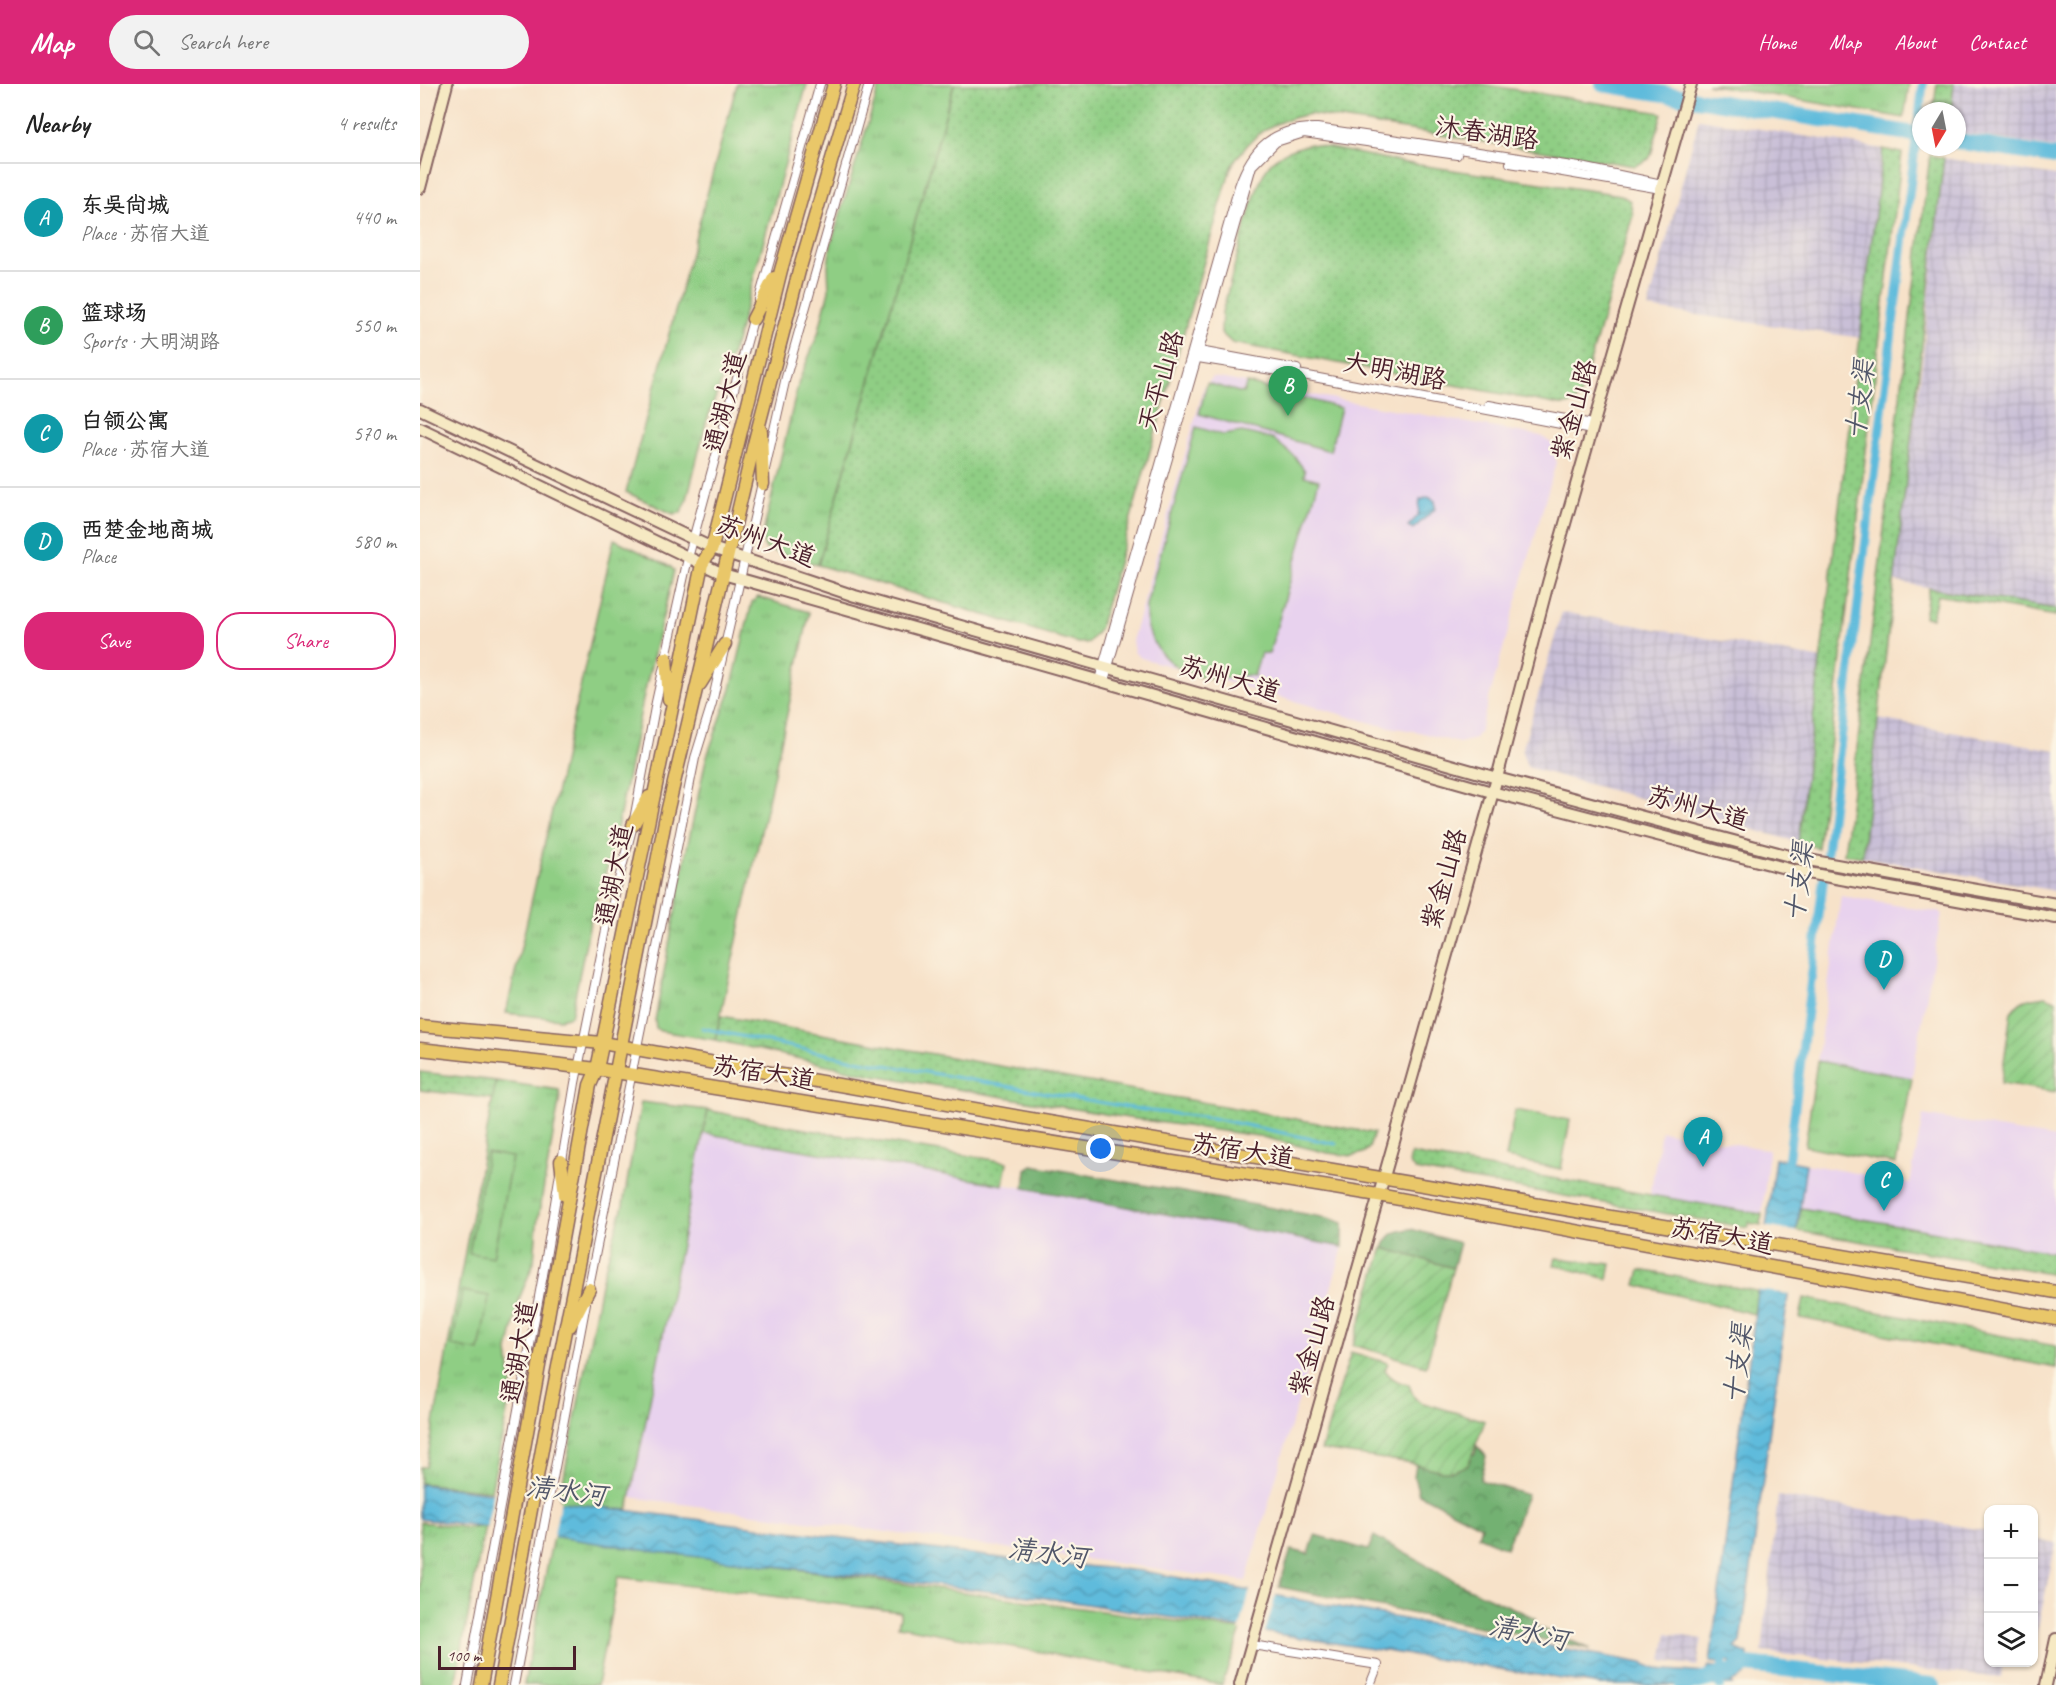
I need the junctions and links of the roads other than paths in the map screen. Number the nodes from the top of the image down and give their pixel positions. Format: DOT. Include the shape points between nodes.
graph roads {
  1 [pos="447,84"];
  2 [pos="820,84"];
  3 [pos="834,84"];
  4 [pos="854,84"];
  5 [pos="869,84"];
  6 [pos="1690,85"];
  7 [pos="1304,130"];
  8 [pos="1662,187"];
  9 [pos="420,188"];
  10 [pos="786,255"];
  11 [pos="753,320"];
  12 [pos="1194,354"];
  13 [pos="420,409"];
  14 [pos="761,418"];
  15 [pos="1593,427"];
  16 [pos="420,428"];
  17 [pos="763,484"];
  18 [pos="693,538"];
  19 [pos="712,548"];
  20 [pos="728,554"];
  21 [pos="688,558"];
  22 [pos="744,559"];
  23 [pos="702,564"];
  24 [pos="723,574"];
  25 [pos="739,578"];
  26 [pos="725,644"];
  27 [pos="666,658"];
  28 [pos="1105,667"];
  29 [pos="1101,680"];
  30 [pos="695,693"];
  31 [pos="670,712"];
  32 [pos="1497,778"];
  33 [pos="654,788"];
  34 [pos="1492,792"];
  35 [pos="633,825"];
  36 [pos="2056,904"];
  37 [pos="2056,918"];
  38 [pos="420,1026"];
  39 [pos="585,1040"];
  40 [pos="602,1043"];
  41 [pos="620,1046"];
  42 [pos="420,1049"];
  43 [pos="637,1049"];
  44 [pos="579,1066"];
  45 [pos="597,1069"];
  46 [pos="615,1071"];
  47 [pos="632,1074"];
  48 [pos="561,1161"];
  49 [pos="1384,1178"];
  50 [pos="1378,1196"];
  51 [pos="566,1210"];
  52 [pos="589,1289"];
  53 [pos="2056,1292"];
  54 [pos="2056,1319"];
  55 [pos="563,1341"];
  56 [pos="501,1542"];
  57 [pos="2056,1639"];
  58 [pos="1252,1645"];
  59 [pos="467,1685"];
  60 [pos="481,1685"];
  61 [pos="499,1685"];
  62 [pos="514,1685"];
  63 [pos="1240,1685"];
  64 [pos="1370,1685"];
  65 [pos="2046,1685"];
  1 -- 9 [label="street"];
  2 -- 11 [label="street"];
  3 -- 10 [label="main road, 通湖大道"];
  4 -- 14 [label="main road, 通湖大道"];
  5 -- 17 [label="street" via="786,377"];
  6 -- 8 [label="street, 紫金山路"];
  7 -- 8 [label="street, 沐春湖路"];
  7 -- 12 [label="street, 天平山路" via="1276,142 1252,166"];
  8 -- 15 [label="street, 紫金山路"];
  10 -- 11 [label="main road"];
  10 -- 19 [label="main road, 通湖大道"];
  11 -- 18 [label="street"];
  12 -- 15 [label="street, 大明湖路"];
  12 -- 28 [label="street, 天平山路"];
  13 -- 18 [label="street, 苏州大道"];
  14 -- 17 [label="main road"];
  14 -- 20 [label="main road, 通湖大道"];
  15 -- 32 [label="street, 紫金山路"];
  16 -- 21 [label="street, 苏州大道"];
  17 -- 22 [label="street"];
  18 -- 19 [label="street, 苏州大道"];
  18 -- 21 [label="street"];
  19 -- 20 [label="street, 苏州大道"];
  19 -- 23 [label="main road, 通湖大道"];
  20 -- 22 [label="street, 苏州大道"];
  20 -- 24 [label="main road, 通湖大道"];
  21 -- 23 [label="street, 苏州大道"];
  21 -- 27 [label="street"];
  22 -- 25 [label="street"];
  22 -- 28 [label="street, 苏州大道" via="855,596"];
  23 -- 24 [label="street, 苏州大道"];
  23 -- 31 [label="main road, 通湖大道"];
  24 -- 25 [label="street, 苏州大道"];
  24 -- 30 [label="main road, 通湖大道"];
  25 -- 26 [label="street"];
  25 -- 29 [label="street, 苏州大道"];
  26 -- 30 [label="main road"];
  26 -- 43 [label="street" via="695,758"];
  27 -- 31 [label="main road"];
  27 -- 35 [label="street"];
  28 -- 29 [label="street, 天平山路"];
  28 -- 32 [label="street, 苏州大道"];
  29 -- 34 [label="street, 苏州大道"];
  30 -- 41 [label="main road, 通湖大道"];
  31 -- 33 [label="main road, 通湖大道"];
  32 -- 34 [label="street, 紫金山路"];
  32 -- 36 [label="street, 苏州大道" via="1797,858"];
  33 -- 35 [label="main road"];
  33 -- 40 [label="main road, 通湖大道"];
  34 -- 37 [label="street, 苏州大道" via="1797,871"];
  34 -- 49 [label="street, 紫金山路"];
  35 -- 39 [label="street" via="607,925"];
  38 -- 39 [label="main road, 苏宿大道"];
  39 -- 40 [label="main road, 苏宿大道"];
  39 -- 44 [label="street"];
  40 -- 41 [label="main road, 苏宿大道"];
  40 -- 45 [label="main road, 通湖大道"];
  41 -- 43 [label="main road, 苏宿大道"];
  41 -- 46 [label="main road, 通湖大道"];
  42 -- 44 [label="main road, 苏宿大道"];
  43 -- 47 [label="street"];
  43 -- 49 [label="main road, 苏宿大道"];
  44 -- 45 [label="main road, 苏宿大道"];
  44 -- 48 [label="street"];
  45 -- 46 [label="main road, 苏宿大道"];
  45 -- 51 [label="main road, 通湖大道" via="590,1085"];
  46 -- 47 [label="main road, 苏宿大道"];
  46 -- 55 [label="main road, 通湖大道"];
  47 -- 50 [label="main road, 苏宿大道"];
  47 -- 52 [label="street"];
  48 -- 51 [label="main road"];
  48 -- 56 [label="street" via="514,1431"];
  49 -- 50 [label="street, 紫金山路"];
  49 -- 53 [label="main road, 苏宿大道"];
  50 -- 54 [label="main road, 苏宿大道"];
  50 -- 58 [label="street, 紫金山路"];
  51 -- 56 [label="main road, 通湖大道" via="528,1433"];
  52 -- 55 [label="main road"];
  52 -- 62 [label="street"];
  55 -- 61 [label="main road, 通湖大道"];
  56 -- 59 [label="street"];
  56 -- 60 [label="main road, 通湖大道"];
  57 -- 65 [label="street"];
  58 -- 63 [label="street, 紫金山路"];
  58 -- 64 [label="street" via="1378,1665"];
}
